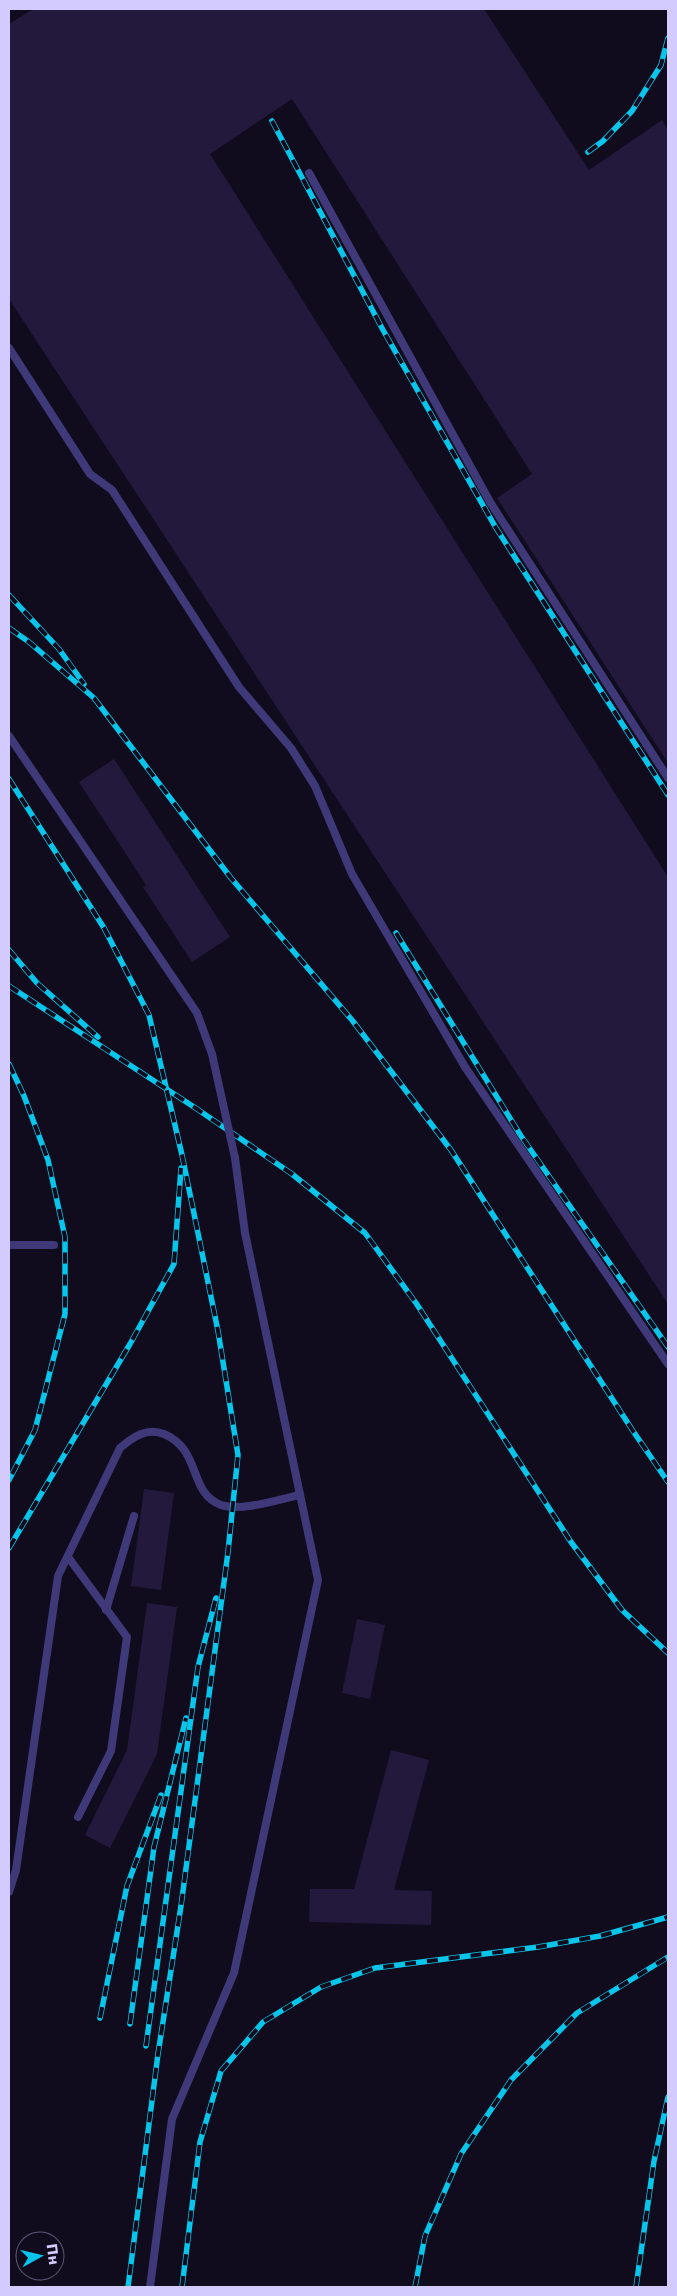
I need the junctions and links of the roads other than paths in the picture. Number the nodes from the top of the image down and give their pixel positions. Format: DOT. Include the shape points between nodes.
graph roads {
  1 [pos="309,173"];
  2 [pos="9,348"];
  3 [pos="9,736"];
  4 [pos="668,778"];
  5 [pos="9,1245"];
  6 [pos="54,1245"];
  7 [pos="668,1364"];
  8 [pos="300,1495"];
  9 [pos="134,1516"];
  10 [pos="68,1557"];
  11 [pos="106,1610"];
  12 [pos="78,1817"];
  13 [pos="9,1892"];
  14 [pos="150,2287"];
  1 -- 4 [label="lane" via="490,502"];
  2 -- 7 [label="lane" via="90,474 112,490 239,687 291,748 315,786 352,874 465,1067"];
  3 -- 8 [label="lane, bridge" via="197,1013 212,1054 235,1158 244,1233"];
  5 -- 6 [label="lane"];
  8 -- 10 [label="lane" via="233,1508 220,1505 208,1497 196,1477 190,1457 177,1440 158,1431 136,1434 120,1448"];
  8 -- 14 [label="lane" via="318,1580 234,1973 172,2120"];
  9 -- 11 [label="lane"];
  10 -- 11 [label="lane"];
  10 -- 13 [label="lane" via="58,1576 16,1870"];
  11 -- 12 [label="lane" via="127,1637 111,1751"];
}
